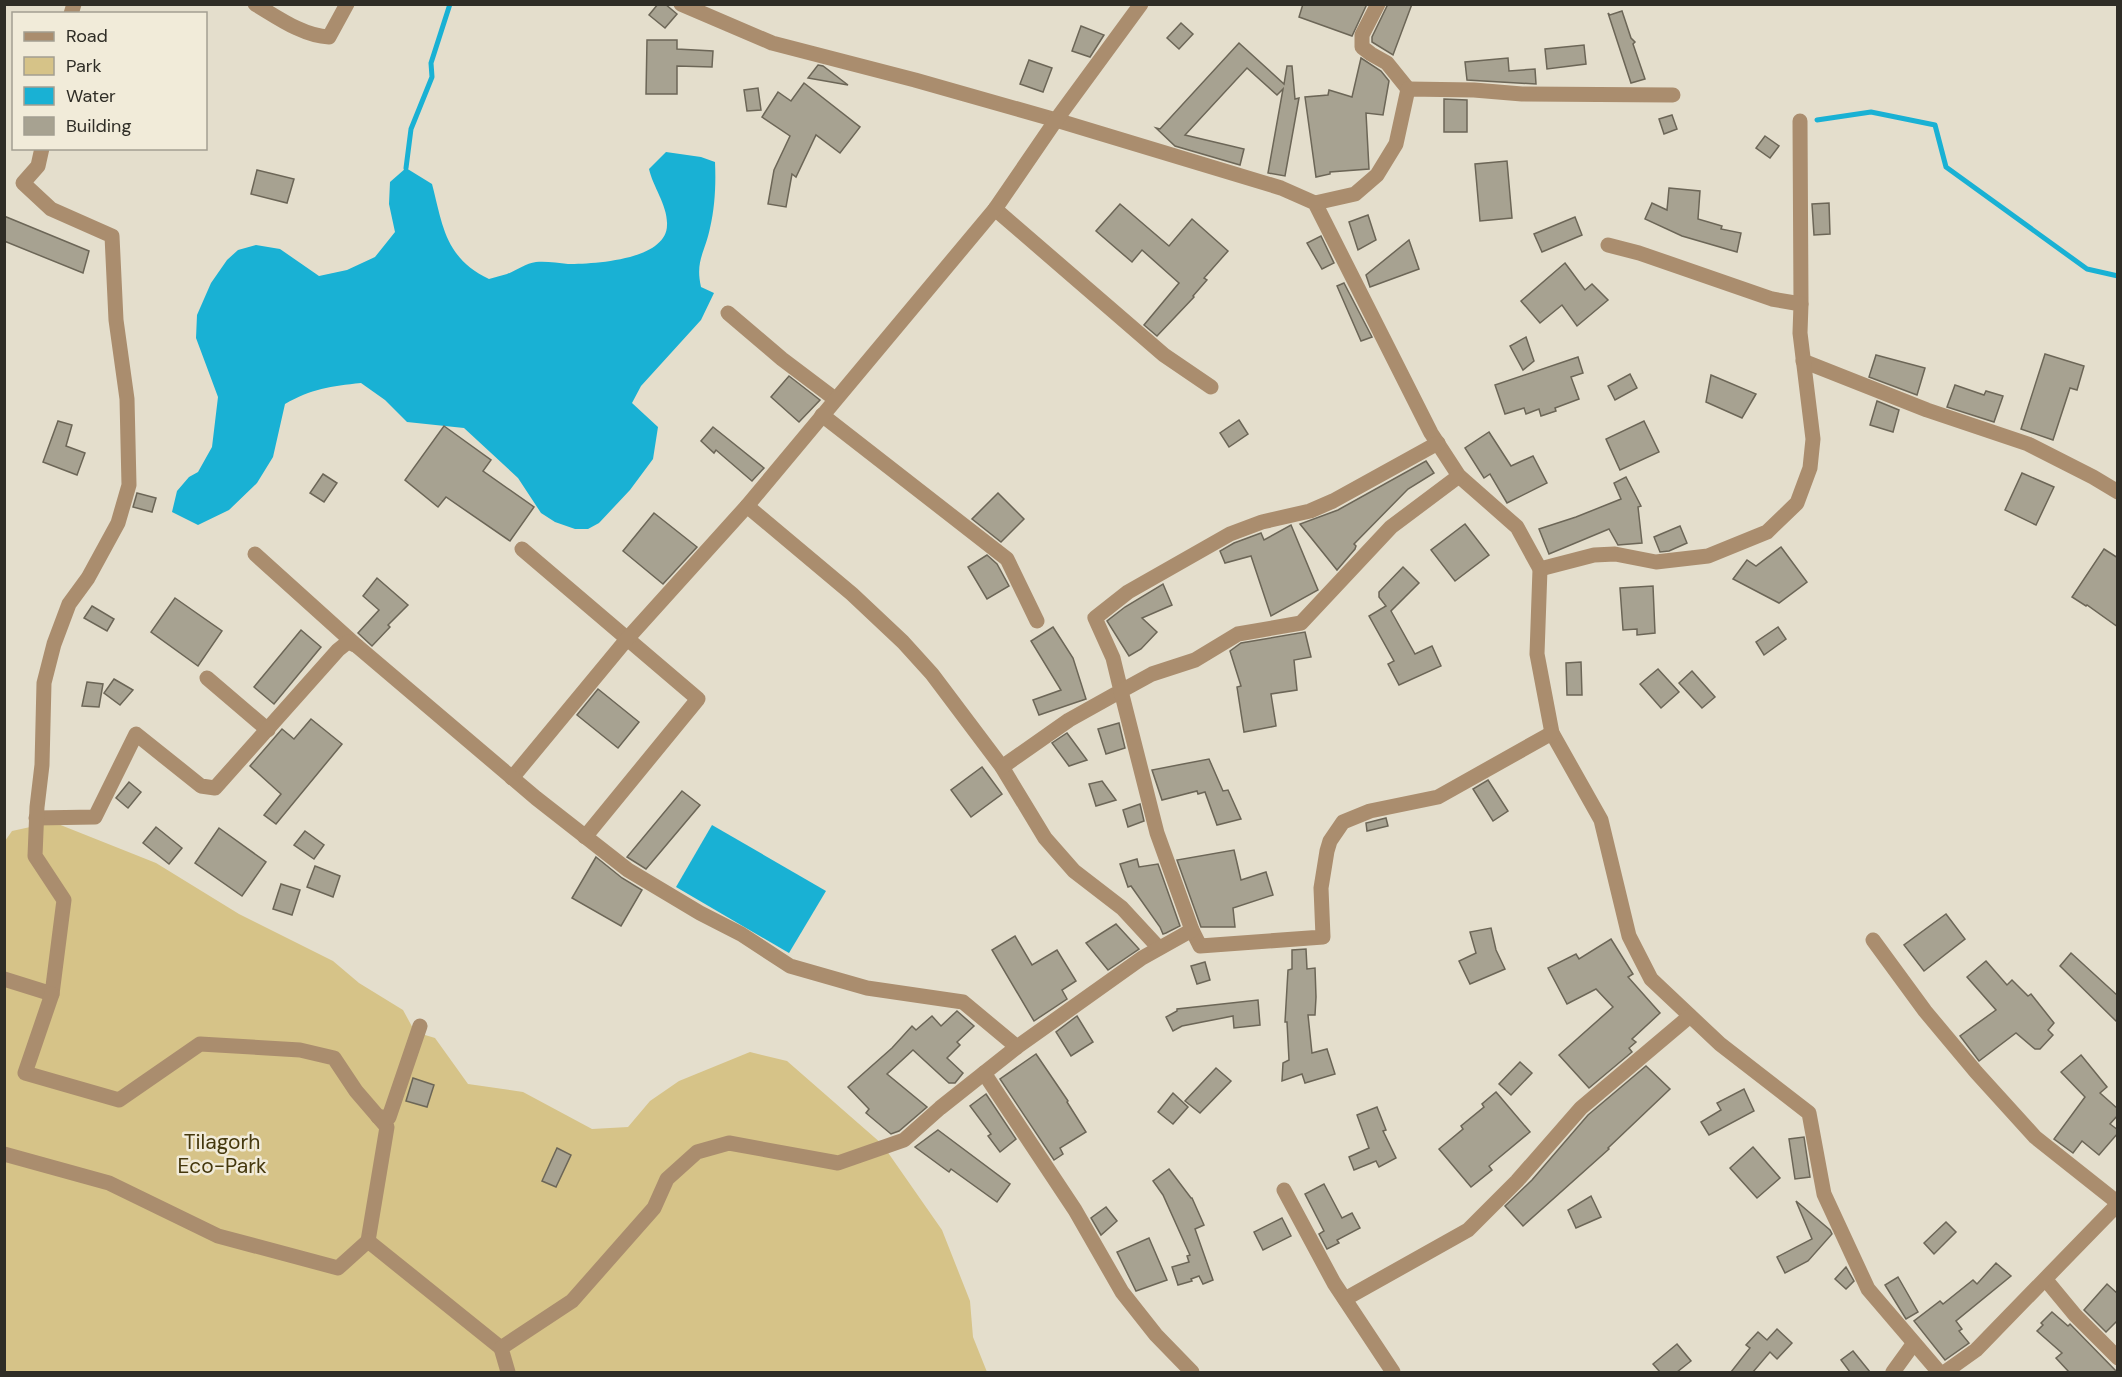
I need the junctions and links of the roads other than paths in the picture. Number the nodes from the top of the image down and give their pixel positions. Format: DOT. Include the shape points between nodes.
graph roads {
  1 [pos="255,4"];
  2 [pos="347,4"];
  3 [pos="681,4"];
  4 [pos="1141,4"];
  5 [pos="1378,4"];
  6 [pos="1408,89"];
  7 [pos="1673,95"];
  8 [pos="1056,120"];
  9 [pos="1800,121"];
  10 [pos="42,150"];
  11 [pos="1315,203"];
  12 [pos="995,209"];
  13 [pos="1608,245"];
  14 [pos="1801,304"];
  15 [pos="728,313"];
  16 [pos="1803,361"];
  17 [pos="1211,387"];
  18 [pos="835,399"];
  19 [pos="822,415"];
  20 [pos="1438,443"];
  21 [pos="1459,476"];
  22 [pos="2118,492"];
  23 [pos="747,506"];
  24 [pos="522,549"];
  25 [pos="255,554"];
  26 [pos="1540,569"];
  27 [pos="1037,621"];
  28 [pos="627,639"];
  29 [pos="357,646"];
  30 [pos="207,678"];
  31 [pos="1121,691"];
  32 [pos="268,729"];
  33 [pos="1552,733"];
  34 [pos="1002,767"];
  35 [pos="512,778"];
  36 [pos="36,818"];
  37 [pos="585,837"];
  38 [pos="1192,930"];
  39 [pos="1873,940"];
  40 [pos="1159,948"];
  41 [pos="4,979"];
  42 [pos="52,994"];
  43 [pos="1690,1016"];
  44 [pos="420,1026"];
  45 [pos="1017,1047"];
  46 [pos="984,1073"];
  47 [pos="378,1117"];
  48 [pos="4,1154"];
  49 [pos="1284,1190"];
  50 [pos="2118,1204"];
  51 [pos="368,1241"];
  52 [pos="2046,1280"];
  53 [pos="1345,1299"];
  54 [pos="1914,1343"];
  55 [pos="501,1348"];
  56 [pos="2118,1358"];
  57 [pos="508,1372"];
  58 [pos="1192,1372"];
  59 [pos="1393,1372"];
  60 [pos="1893,1372"];
  61 [pos="1939,1372"];
  62 [pos="1945,1372"];
  1 -- 2 [label="street" via="317,37 329,37"];
  3 -- 8 [label="street" via="772,43"];
  4 -- 8 [label="street"];
  5 -- 6 [label="street" via="1362,36 1362,47 1387,63"];
  6 -- 7 [label="street"];
  6 -- 11 [label="street" via="1396,144 1377,175 1355,194"];
  8 -- 11 [label="street" via="1281,188"];
  8 -- 12 [label="street"];
  9 -- 14 [label="street"];
  10 -- 36 [label="street" via="38,166 23,183 51,209 111,236 116,320 127,399 129,485 118,523 69,604 54,644 44,683"];
  11 -- 20 [label="street"];
  12 -- 17 [label="street" via="1164,355"];
  12 -- 18 [label="street"];
  13 -- 14 [label="street" via="1772,299"];
  14 -- 16 [label="street"];
  15 -- 18 [label="street"];
  16 -- 22 [label="street" via="1927,410 2028,444"];
  16 -- 26 [label="street" via="1813,439 1810,468 1797,503 1767,532 1708,556 1656,562 1616,554 1594,555"];
  18 -- 19 [label="street"];
  19 -- 23 [label="street"];
  19 -- 27 [label="street" via="1007,559"];
  20 -- 21 [label="street"];
  20 -- 31 [label="street" via="1333,501 1230,534 1128,592 1095,618 1113,658"];
  21 -- 26 [label="street" via="1517,527"];
  21 -- 31 [label="street" via="1391,527 1301,623 1238,634 1195,660 1152,674"];
  23 -- 28 [label="street"];
  23 -- 34 [label="street" via="903,642"];
  24 -- 28 [label="street"];
  25 -- 29 [label="street"];
  26 -- 33 [label="street" via="1537,654"];
  28 -- 35 [label="street"];
  28 -- 37 [label="street" via="698,699"];
  29 -- 32 [label="street" via="348,642 338,650"];
  29 -- 35 [label="street"];
  30 -- 32 [label="street"];
  31 -- 34 [label="street" via="1069,720"];
  31 -- 38 [label="street" via="1157,832"];
  32 -- 36 [label="street" via="215,788 201,786 136,734 95,817"];
  33 -- 38 [label="street" via="1438,797 1370,811 1343,822 1327,851 1321,888 1323,937 1200,946"];
  33 -- 43 [label="street" via="1600,820 1629,936 1651,979"];
  34 -- 40 [label="street" via="1045,838 1074,871 1122,909"];
  35 -- 37 [label="street"];
  36 -- 42 [label="street" via="35,856 64,900"];
  37 -- 45 [label="street" via="628,870 790,966 867,988 963,1002"];
  38 -- 40 [label="street"];
  39 -- 50 [label="street" via="1925,1011 2035,1137"];
  40 -- 45 [label="street"];
  41 -- 42 [label="street"];
  42 -- 47 [label="street" via="25,1073 119,1100 200,1044 300,1050 334,1058"];
  43 -- 53 [label="street" via="1581,1108 1468,1230"];
  43 -- 54 [label="street" via="1809,1113 1824,1194 1868,1289"];
  44 -- 47 [label="street" via="389,1117"];
  45 -- 46 [label="street"];
  46 -- 55 [label="street" via="904,1140 838,1164 729,1143 697,1152 667,1179 654,1208 572,1301"];
  46 -- 58 [label="street" via="1075,1210 1122,1292"];
  47 -- 51 [label="street" via="387,1127"];
  48 -- 51 [label="street" via="109,1183 218,1236 338,1268"];
  49 -- 53 [label="street"];
  50 -- 52 [label="street"];
  51 -- 55 [label="street"];
  52 -- 56 [label="street"];
  52 -- 62 [label="street" via="1976,1350"];
  53 -- 59 [label="street"];
  54 -- 60 [label="street"];
  54 -- 61 [label="street"];
  55 -- 57 [label="street"];
}
